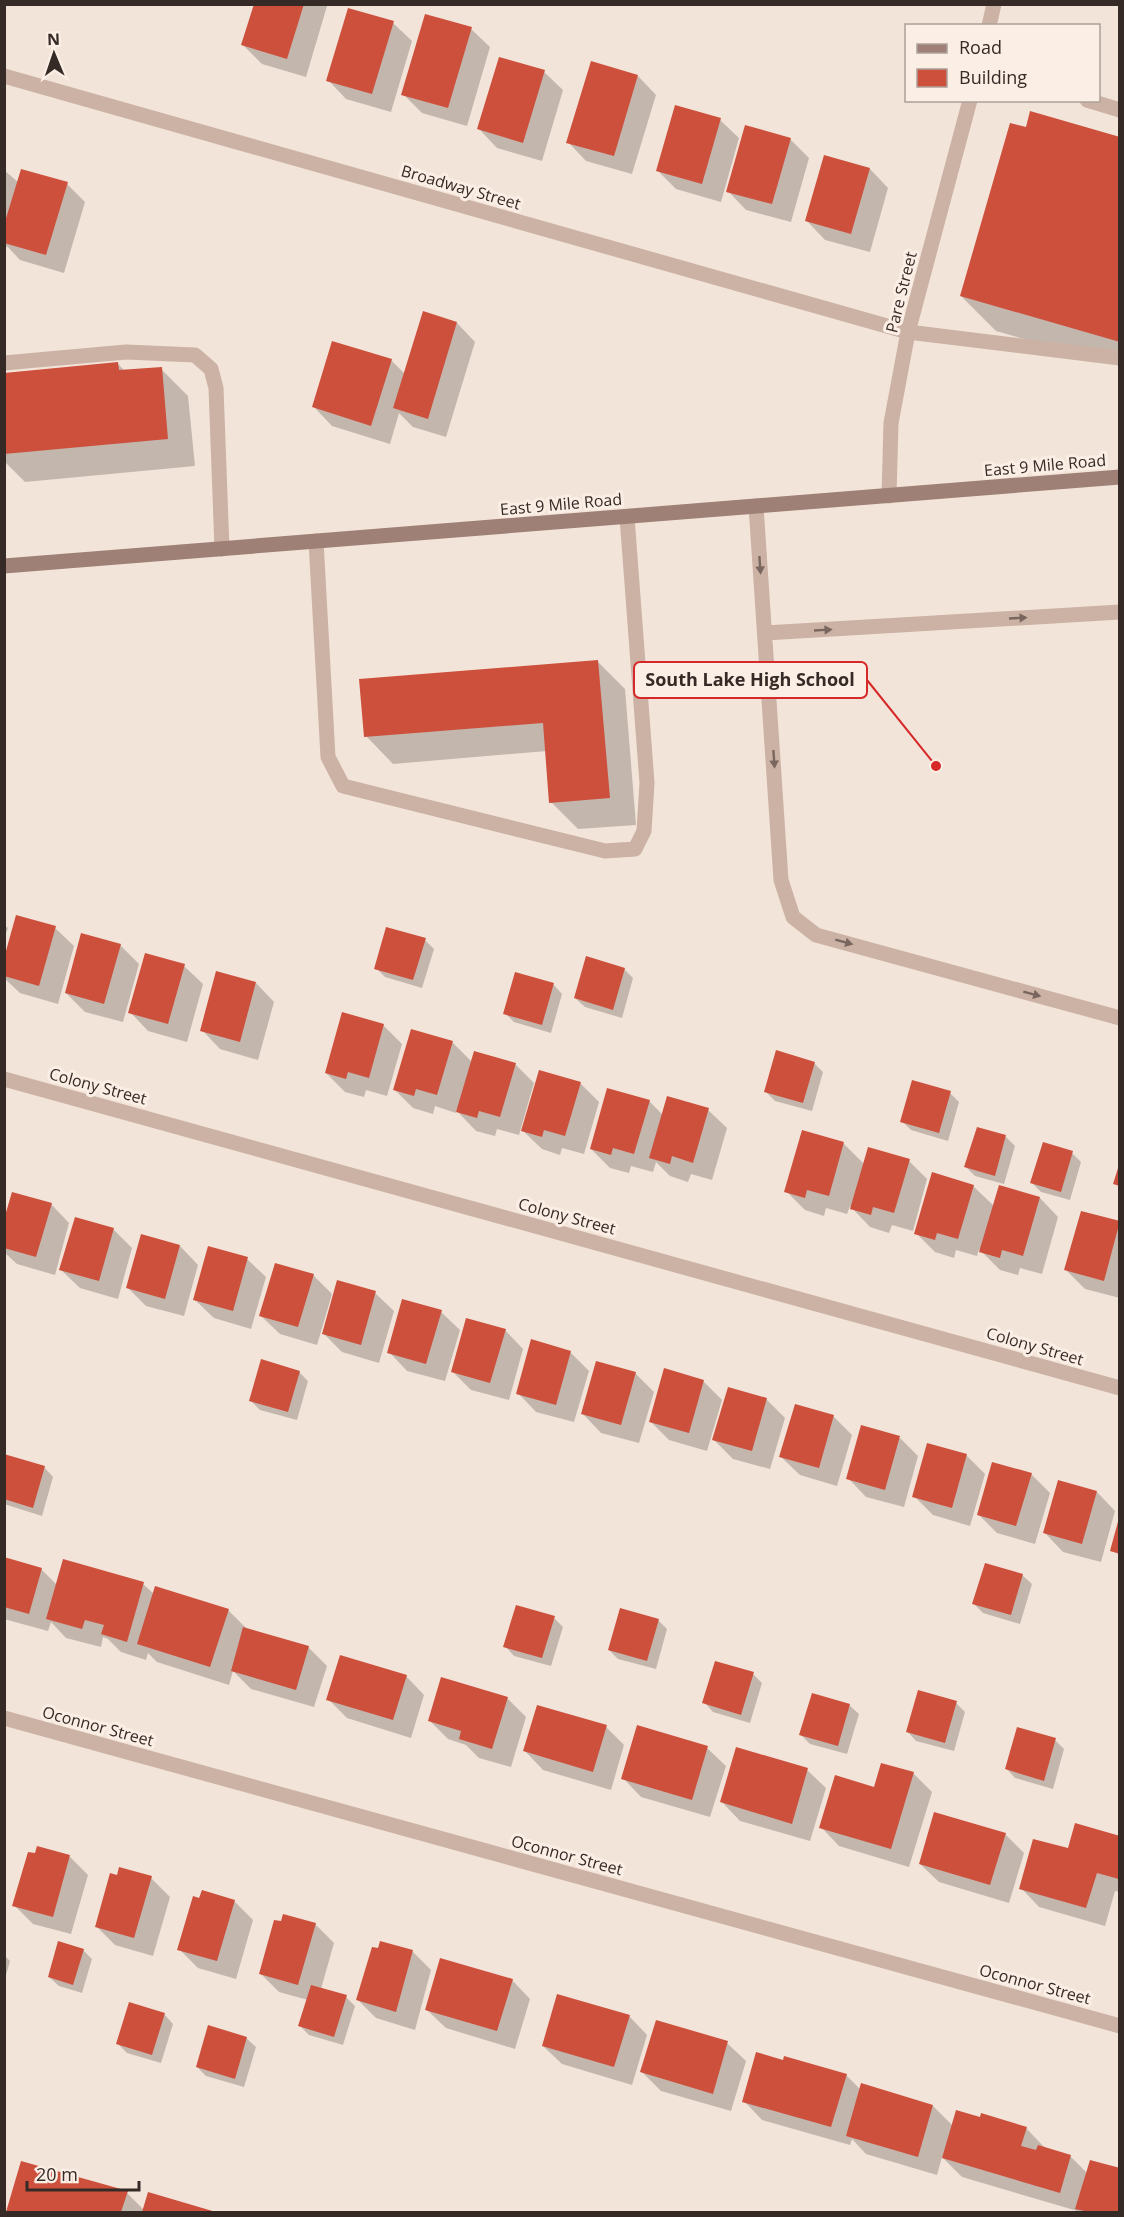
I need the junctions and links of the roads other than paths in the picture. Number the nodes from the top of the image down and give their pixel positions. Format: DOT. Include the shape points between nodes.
graph roads {
  1 [pos="994,4"];
  2 [pos="989,24"];
  3 [pos="4,76"];
  4 [pos="969,102"];
  5 [pos="1093,102"];
  6 [pos="1119,110"];
  7 [pos="908,332"];
  8 [pos="1119,358"];
  9 [pos="4,363"];
  10 [pos="1119,477"];
  11 [pos="889,496"];
  12 [pos="756,506"];
  13 [pos="627,517"];
  14 [pos="316,541"];
  15 [pos="222,549"];
  16 [pos="4,566"];
  17 [pos="1119,612"];
  18 [pos="765,633"];
  19 [pos="1119,1018"];
  20 [pos="4,1079"];
  21 [pos="1119,1388"];
  22 [pos="4,1719"];
  23 [pos="1119,2026"];
  1 -- 2 [label="street"];
  3 -- 7 [label="street, Broadway Street"];
  4 -- 7 [label="street, Pare Street"];
  5 -- 6 [label="street"];
  7 -- 8 [label="street, Broadway Street"];
  7 -- 11 [label="street, Pare Street" via="891,423"];
  9 -- 15 [label="street" via="126,352 195,355 211,369 216,388"];
  10 -- 11 [label="main road, East 9 Mile Road"];
  11 -- 12 [label="main road, East 9 Mile Road"];
  12 -- 13 [label="main road, East 9 Mile Road"];
  12 -- 18 [label="street, one-way"];
  13 -- 14 [label="main road, East 9 Mile Road"];
  13 -- 14 [label="street" via="646,783 644,831 634,849 605,851 343,786 328,757"];
  14 -- 15 [label="main road, East 9 Mile Road"];
  15 -- 16 [label="main road, East 9 Mile Road"];
  18 -- 17 [label="street, one-way"];
  18 -- 19 [label="street, one-way" via="781,880 793,917 816,935"];
  20 -- 21 [label="street, Colony Street"];
  22 -- 23 [label="street, Oconnor Street"];
}
